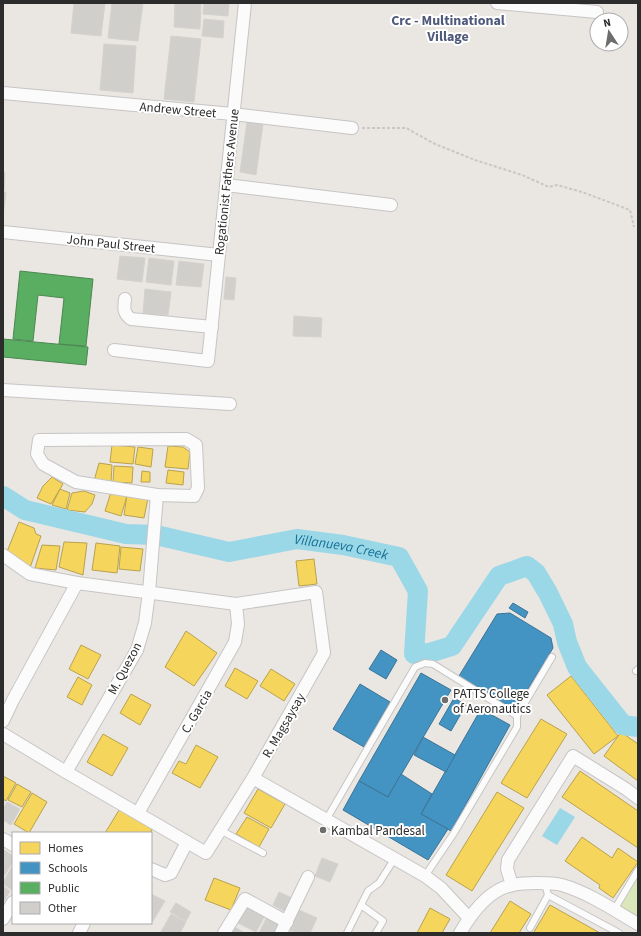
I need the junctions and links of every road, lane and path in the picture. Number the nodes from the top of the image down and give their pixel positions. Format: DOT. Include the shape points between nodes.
graph roads {
  1 [pos="245,3"];
  2 [pos="497,3"];
  3 [pos="597,12"];
  4 [pos="3,93"];
  5 [pos="233,114"];
  6 [pos="352,128"];
  7 [pos="226,185"];
  8 [pos="391,205"];
  9 [pos="634,227"];
  10 [pos="3,232"];
  11 [pos="219,255"];
  12 [pos="124,299"];
  13 [pos="212,327"];
  14 [pos="114,350"];
  15 [pos="3,390"];
  16 [pos="230,404"];
  17 [pos="157,495"];
  18 [pos="3,555"];
  19 [pos="77,583"];
  20 [pos="149,592"];
  21 [pos="236,604"];
  22 [pos="552,657"];
  23 [pos="8,698"];
  24 [pos="517,716"];
  25 [pos="3,721"];
  26 [pos="3,734"];
  27 [pos="66,772"];
  28 [pos="253,778"];
  29 [pos="638,798"];
  30 [pos="138,813"];
  31 [pos="326,820"];
  32 [pos="220,830"];
  33 [pos="3,840"];
  34 [pos="187,842"];
  35 [pos="12,844"];
  36 [pos="263,853"];
  37 [pos="394,858"];
  38 [pos="152,869"];
  39 [pos="638,870"];
  40 [pos="425,876"];
  41 [pos="308,877"];
  42 [pos="512,885"];
  43 [pos="546,889"];
  44 [pos="12,904"];
  45 [pos="361,905"];
  46 [pos="614,910"];
  47 [pos="469,918"];
  48 [pos="3,919"];
  49 [pos="287,922"];
  50 [pos="84,924"];
  51 [pos="638,924"];
  52 [pos="530,928"];
  53 [pos="79,933"];
  54 [pos="224,933"];
  55 [pos="281,933"];
  56 [pos="347,933"];
  57 [pos="376,933"];
  58 [pos="460,933"];
  59 [pos="619,933"];
  1 -- 5 [label="street, Rogationist Fathers Avenue"];
  2 -- 3 [label="street"];
  4 -- 5 [label="street, Andrew Street"];
  5 -- 6 [label="street, Andrew Street"];
  5 -- 7 [label="street, Rogationist Fathers Avenue"];
  6 -- 9 [label="path" via="406,128 435,144 475,160 522,175 549,187 557,185 582,192 630,210"];
  7 -- 8 [label="street"];
  7 -- 11 [label="street, Rogationist Fathers Avenue"];
  10 -- 11 [label="street, John Paul Street"];
  11 -- 13 [label="street, Rogationist Fathers Avenue"];
  12 -- 13 [label="street" via="126,315 131,318"];
  13 -- 14 [label="street, Rogationist Fathers Avenue" via="208,361"];
  15 -- 16 [label="street"];
  17 -- 17 [label="street" via="76,482 43,464 37,454 39,440 186,439 192,442 196,445 198,488 194,496"];
  17 -- 20 [label="street, M. Quezon"];
  18 -- 19 [label="street, R. Magsaysay" via="30,574"];
  19 -- 20 [label="street, R. Magsaysay"];
  19 -- 23 [label="street"];
  20 -- 21 [label="street, R. Magsaysay"];
  20 -- 27 [label="street, M. Quezon" via="145,623 136,650"];
  21 -- 28 [label="street, R. Magsaysay" via="316,592 324,653"];
  21 -- 30 [label="street, C. Garcia" via="238,624 235,642"];
  22 -- 24 [label="lane"];
  23 -- 25 [label="street"];
  24 -- 31 [label="lane" via="433,664 425,663 415,667"];
  24 -- 40 [label="lane" via="517,727 454,833"];
  26 -- 27 [label="street, R. Magsaysay"];
  27 -- 30 [label="street, R. Magsaysay"];
  28 -- 31 [label="street"];
  28 -- 32 [label="street, R. Magsaysay"];
  29 -- 42 [label="street" via="573,756 508,860 507,869"];
  30 -- 34 [label="street, R. Magsaysay"];
  31 -- 37 [label="street"];
  32 -- 34 [label="street, R. Magsaysay" via="206,853"];
  32 -- 36 [label="lane"];
  33 -- 35 [label="street"];
  34 -- 38 [label="street" via="172,873 165,875"];
  37 -- 40 [label="street"];
  37 -- 45 [label="lane" via="379,883 368,891"];
  39 -- 46 [label="lane"];
  40 -- 47 [label="street" via="442,888"];
  41 -- 49 [label="street"];
  42 -- 43 [label="street"];
  42 -- 47 [label="street" via="490,896"];
  43 -- 46 [label="street" via="560,884"];
  43 -- 52 [label="lane"];
  43 -- 59 [label="lane"];
  44 -- 48 [label="street"];
  45 -- 56 [label="lane"];
  45 -- 57 [label="lane" via="383,921"];
  46 -- 51 [label="street"];
  47 -- 58 [label="street"];
  49 -- 54 [label="street" via="245,899"];
  49 -- 55 [label="street"];
  50 -- 53 [label="street"];
}
